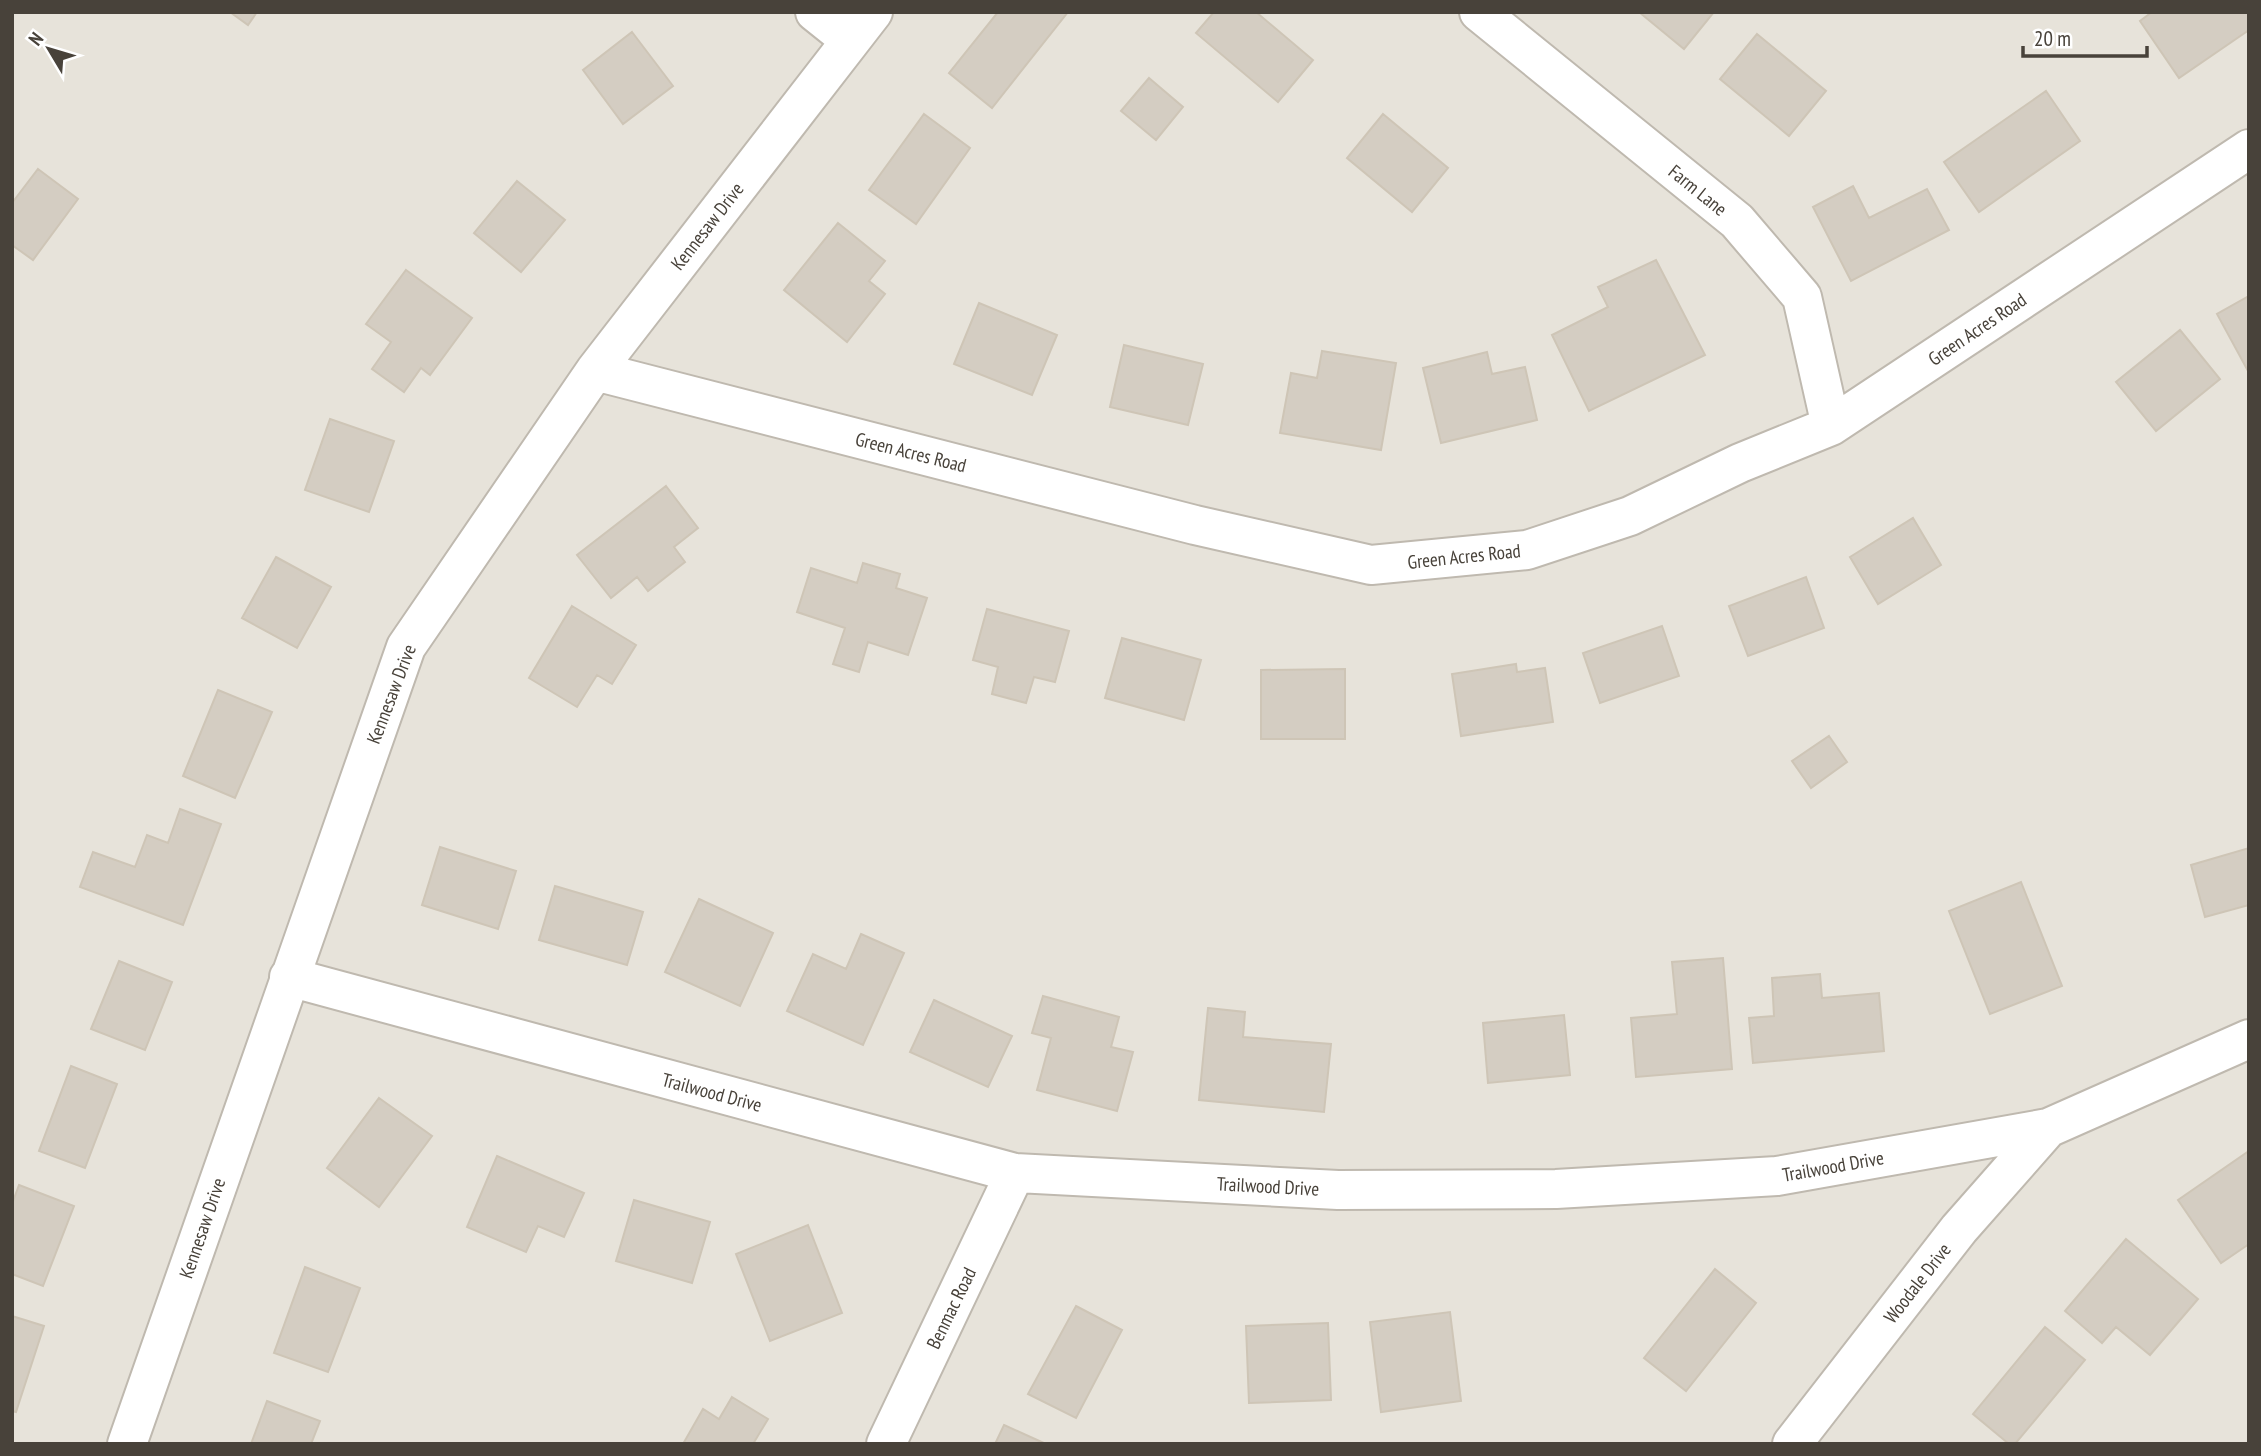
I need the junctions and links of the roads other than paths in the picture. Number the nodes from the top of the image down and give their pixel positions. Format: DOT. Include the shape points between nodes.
graph roads {
  1 [pos="815,12"];
  2 [pos="1479,12"];
  3 [pos="861,26"];
  4 [pos="2249,149"];
  5 [pos="595,371"];
  6 [pos="1831,426"];
  7 [pos="289,976"];
  8 [pos="2249,1039"];
  9 [pos="2048,1128"];
  10 [pos="1016,1173"];
  11 [pos="127,1444"];
  12 [pos="886,1444"];
  13 [pos="1792,1444"];
  1 -- 3 [label="street"];
  2 -- 6 [label="street, Farm Lane" via="1737,221 1802,297"];
  3 -- 5 [label="street, Kennesaw Drive"];
  4 -- 6 [label="street, Green Acres Road"];
  5 -- 6 [label="street, Green Acres Road" via="1181,522 1371,565 1527,550 1630,516"];
  5 -- 7 [label="street, Kennesaw Drive" via="406,647"];
  7 -- 10 [label="street, Trailwood Drive"];
  7 -- 11 [label="street, Kennesaw Drive"];
  8 -- 9 [label="street, Trailwood Drive"];
  9 -- 10 [label="street, Trailwood Drive" via="1777,1176 1556,1189 1338,1190"];
  9 -- 13 [label="street, Woodale Drive" via="1959,1229"];
  10 -- 12 [label="street, Benmac Road"];
}
